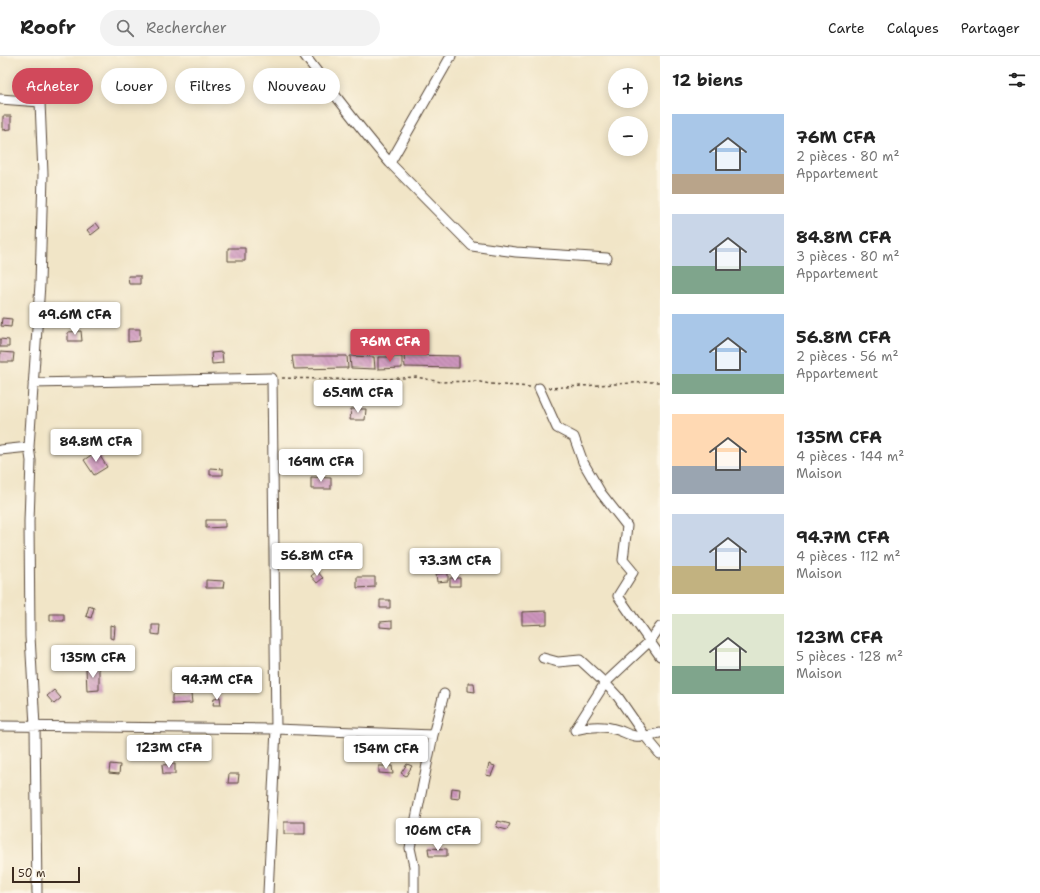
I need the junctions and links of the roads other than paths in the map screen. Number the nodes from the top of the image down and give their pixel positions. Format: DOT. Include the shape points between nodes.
graph roads {
  1 [pos="305,56"];
  2 [pos="451,56"];
  3 [pos="0,99"];
  4 [pos="390,163"];
  5 [pos="607,258"];
  6 [pos="33,383"];
  7 [pos="539,388"];
  8 [pos="29,447"];
  9 [pos="0,450"];
  10 [pos="660,627"];
  11 [pos="650,641"];
  12 [pos="660,656"];
  13 [pos="543,658"];
  14 [pos="605,683"];
  15 [pos="444,694"];
  16 [pos="0,726"];
  17 [pos="35,726"];
  18 [pos="276,729"];
  19 [pos="660,733"];
  20 [pos="433,735"];
  21 [pos="645,736"];
  22 [pos="660,754"];
  23 [pos="37,893"];
  24 [pos="268,893"];
  25 [pos="414,893"];
  1 -- 4 [label="street"];
  2 -- 4 [label="street"];
  3 -- 6 [label="street" via="40,102 43,174 40,284"];
  4 -- 5 [label="street" via="472,246 516,252"];
  6 -- 8 [label="street"];
  6 -- 18 [label="street" via="272,378"];
  7 -- 11 [label="street" via="558,428 574,437 583,462 601,493 628,526 623,560 633,572 618,596"];
  8 -- 9 [label="street"];
  8 -- 17 [label="street" via="30,636"];
  10 -- 11 [label="street"];
  11 -- 12 [label="street"];
  11 -- 14 [label="street"];
  13 -- 14 [label="street" via="558,662 580,660"];
  14 -- 21 [label="street"];
  14 -- 21 [label="street" via="575,730 588,726 603,726 633,736"];
  15 -- 20 [label="street"];
  16 -- 17 [label="street"];
  17 -- 18 [label="street"];
  17 -- 23 [label="street"];
  18 -- 20 [label="street"];
  18 -- 24 [label="street"];
  19 -- 21 [label="street"];
  20 -- 25 [label="street" via="410,848 414,866"];
  21 -- 22 [label="street"];
}
